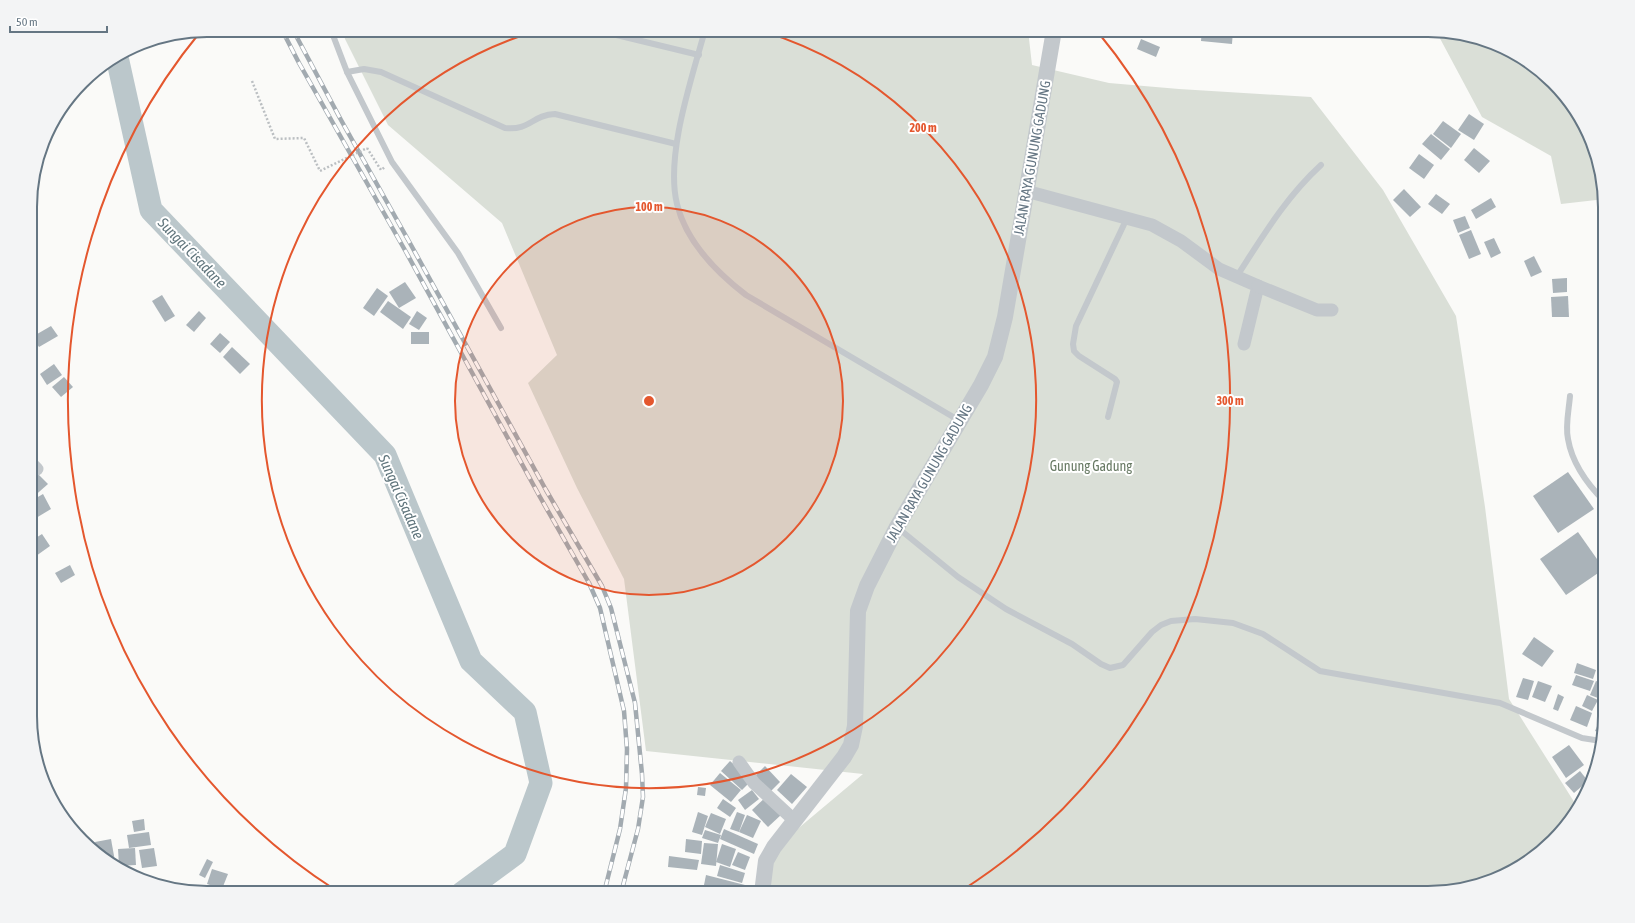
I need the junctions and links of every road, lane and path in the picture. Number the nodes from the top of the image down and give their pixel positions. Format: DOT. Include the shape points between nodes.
graph roads {
  1 [pos="334,37"];
  2 [pos="625,37"];
  3 [pos="703,37"];
  4 [pos="1052,37"];
  5 [pos="699,55"];
  6 [pos="347,72"];
  7 [pos="252,81"];
  8 [pos="676,144"];
  9 [pos="392,162"];
  10 [pos="1321,165"];
  11 [pos="1026,191"];
  12 [pos="1127,217"];
  13 [pos="1237,276"];
  14 [pos="1258,286"];
  15 [pos="1332,310"];
  16 [pos="501,328"];
  17 [pos="1244,344"];
  18 [pos="1570,396"];
  19 [pos="1108,417"];
  20 [pos="960,421"];
  21 [pos="1598,495"];
  22 [pos="897,527"];
  23 [pos="1597,740"];
  24 [pos="739,762"];
  25 [pos="794,820"];
  26 [pos="763,886"];
  1 -- 6 [label="lane"];
  2 -- 5 [label="lane"];
  3 -- 5 [label="lane"];
  4 -- 11 [label="street, JALAN RAYA GUNUNG GADUNG"];
  5 -- 8 [label="lane"];
  6 -- 8 [label="lane" via="364,69 381,72 505,128 519,129 540,116 554,114"];
  6 -- 9 [label="lane"];
  7 -- 9 [label="path, bridge" via="275,139 304,138 320,171 366,148 381,170"];
  8 -- 20 [label="lane" via="674,183 681,216 693,239 717,270 746,295"];
  9 -- 16 [label="lane" via="458,253"];
  10 -- 13 [label="lane" via="1285,202"];
  11 -- 12 [label="street"];
  11 -- 20 [label="street, JALAN RAYA GUNUNG GADUNG" via="1005,317 995,357"];
  12 -- 13 [label="street" via="1152,224 1210,263"];
  12 -- 19 [label="lane" via="1086,300 1073,335 1074,351 1117,382"];
  13 -- 14 [label="street"];
  14 -- 15 [label="street" via="1317,310"];
  14 -- 17 [label="street"];
  18 -- 21 [label="lane" via="1567,438 1575,462"];
  20 -- 22 [label="street, JALAN RAYA GUNUNG GADUNG"];
  22 -- 23 [label="lane" via="958,576 1006,609 1072,644 1110,668 1123,664 1152,632 1171,621 1195,619 1232,623 1263,634 1320,671 1500,703 1582,738"];
  22 -- 25 [label="street, JALAN RAYA GUNUNG GADUNG" via="867,586 858,611 855,726 851,745"];
  24 -- 25 [label="street" via="759,788"];
  25 -- 26 [label="street, JALAN RAYA GUNUNG GADUNG" via="766,861"];
}
